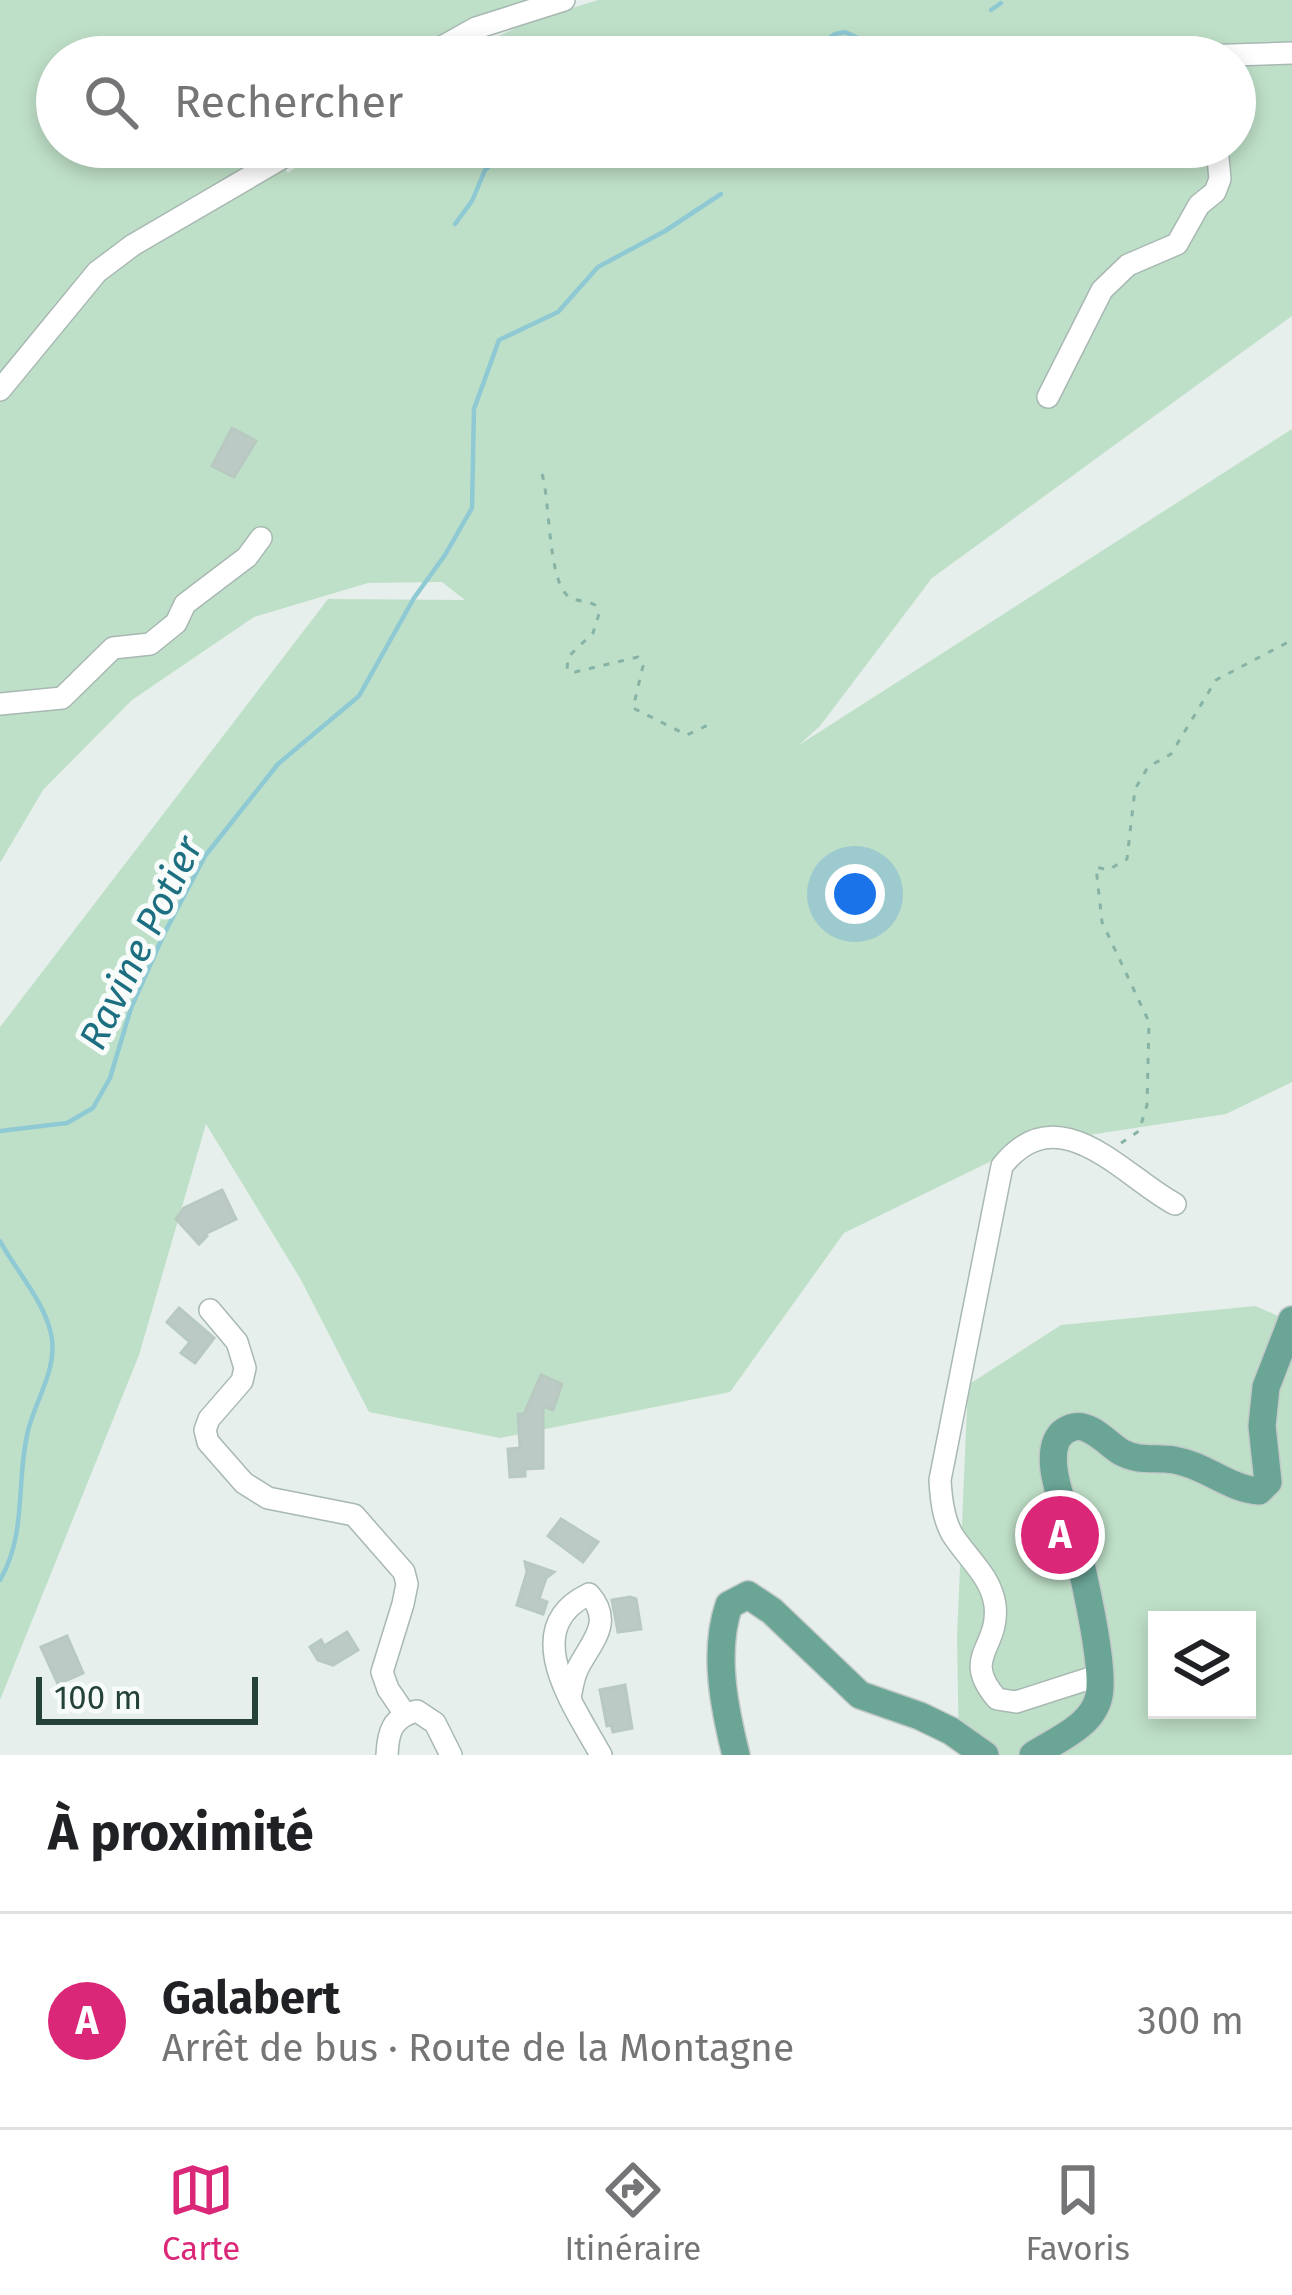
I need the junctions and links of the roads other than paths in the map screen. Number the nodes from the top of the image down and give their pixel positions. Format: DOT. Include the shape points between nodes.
graph roads {
  1 [pos="564,0"];
  2 [pos="462,36"];
  3 [pos="1292,53"];
  4 [pos="1256,58"];
  5 [pos="265,168"];
  6 [pos="1219,168"];
  7 [pos="0,391"];
  8 [pos="1048,397"];
  9 [pos="261,538"];
  10 [pos="0,704"];
  11 [pos="1175,1204"];
  12 [pos="210,1310"];
  13 [pos="1292,1320"];
  14 [pos="1100,1675"];
  15 [pos="570,1698"];
  16 [pos="405,1714"];
  17 [pos="387,1755"];
  18 [pos="451,1755"];
  19 [pos="601,1755"];
  20 [pos="736,1755"];
  21 [pos="986,1755"];
  22 [pos="1033,1755"];
  1 -- 2 [label="street"];
  3 -- 4 [label="street"];
  5 -- 7 [label="street" via="97,272"];
  6 -- 8 [label="street" via="1215,192 1177,244 1128,265 1102,290"];
  9 -- 10 [label="street" via="150,644 112,648 62,698"];
  11 -- 14 [label="street" via="1103,1151 1041,1138 1015,1148 1002,1166 940,1480 950,1531 994,1599 983,1683 997,1699 1016,1702"];
  12 -- 16 [label="street" via="237,1342 245,1368 209,1419 208,1442 244,1484 268,1498 354,1515 404,1572 382,1672"];
  13 -- 14 [label="main road" via="1266,1387 1268,1482 1259,1491 1173,1460 1126,1455 1088,1428 1074,1427 1054,1447"];
  14 -- 22 [label="main road" via="1100,1698 1080,1726"];
  15 -- 19 [label="street"];
  16 -- 17 [label="street" via="394,1722"];
  16 -- 18 [label="street" via="416,1711 435,1723"];
  20 -- 21 [label="main road" via="721,1650 729,1604 748,1595 860,1694 935,1723"];
}
